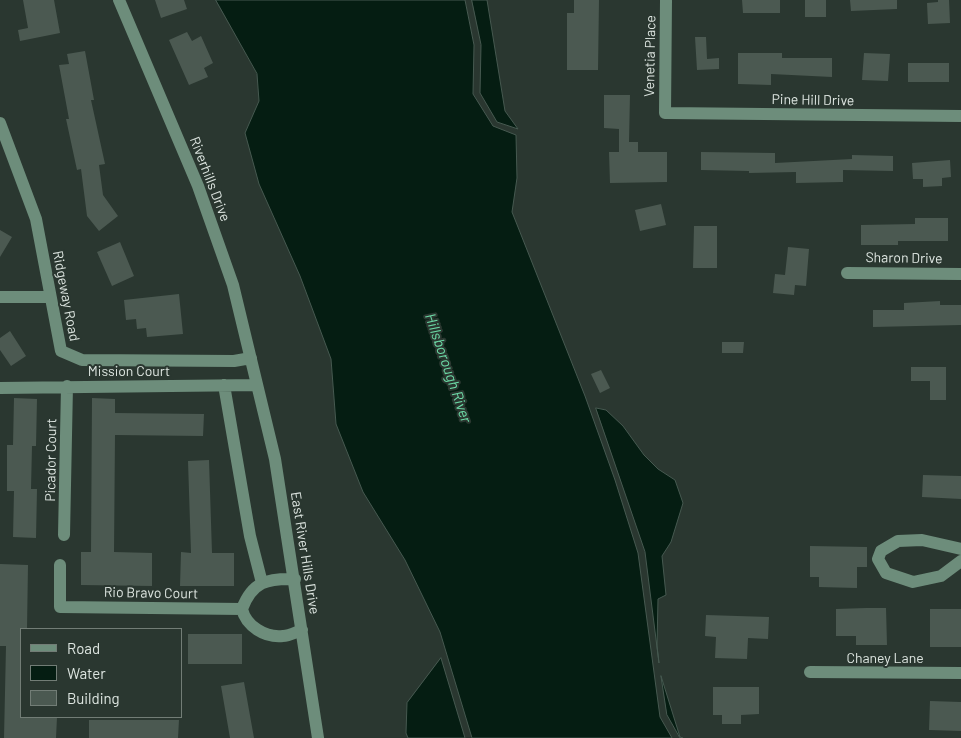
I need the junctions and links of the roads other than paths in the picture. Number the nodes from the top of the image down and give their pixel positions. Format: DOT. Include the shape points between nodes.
graph roads {
  1 [pos="119,0"];
  2 [pos="666,0"];
  3 [pos="665,113"];
  4 [pos="961,116"];
  5 [pos="0,123"];
  6 [pos="4,142"];
  7 [pos="847,273"];
  8 [pos="961,274"];
  9 [pos="0,297"];
  10 [pos="49,297"];
  11 [pos="251,358"];
  12 [pos="256,380"];
  13 [pos="67,386"];
  14 [pos="224,386"];
  15 [pos="0,388"];
  16 [pos="64,535"];
  17 [pos="961,549"];
  18 [pos="961,561"];
  19 [pos="60,565"];
  20 [pos="295,579"];
  21 [pos="262,583"];
  22 [pos="242,609"];
  23 [pos="302,630"];
  24 [pos="810,672"];
  25 [pos="961,673"];
  26 [pos="318,738"];
  1 -- 11 [label="street, Riverhills Drive" via="200,193 233,284"];
  2 -- 3 [label="street, Venetia Place"];
  3 -- 4 [label="street, Pine Hill Drive"];
  5 -- 6 [label="street, Ridgeway Road"];
  6 -- 10 [label="street, Ridgeway Road" via="36,219"];
  7 -- 8 [label="street, Sharon Drive"];
  9 -- 10 [label="street"];
  10 -- 11 [label="street, Ridgeway Road" via="61,351 82,360 234,361"];
  11 -- 12 [label="street, Riverhills Drive"];
  12 -- 14 [label="street, Mission Court"];
  12 -- 20 [label="street, East River Hills Drive" via="275,459"];
  13 -- 14 [label="street, Mission Court"];
  13 -- 15 [label="street, Mission Court"];
  13 -- 16 [label="street, Picador Court"];
  14 -- 21 [label="street" via="250,536"];
  17 -- 18 [label="street" via="922,540 898,541 881,551 878,559 886,573 913,582 941,576"];
  19 -- 22 [label="street, Rio Bravo Court" via="60,607"];
  20 -- 21 [label="street" via="276,578"];
  20 -- 23 [label="street, East River Hills Drive"];
  21 -- 22 [label="street" via="248,593"];
  22 -- 23 [label="street" via="255,630 269,635 283,636"];
  23 -- 26 [label="street, East River Hills Drive"];
  24 -- 25 [label="street, Chaney Lane"];
}
